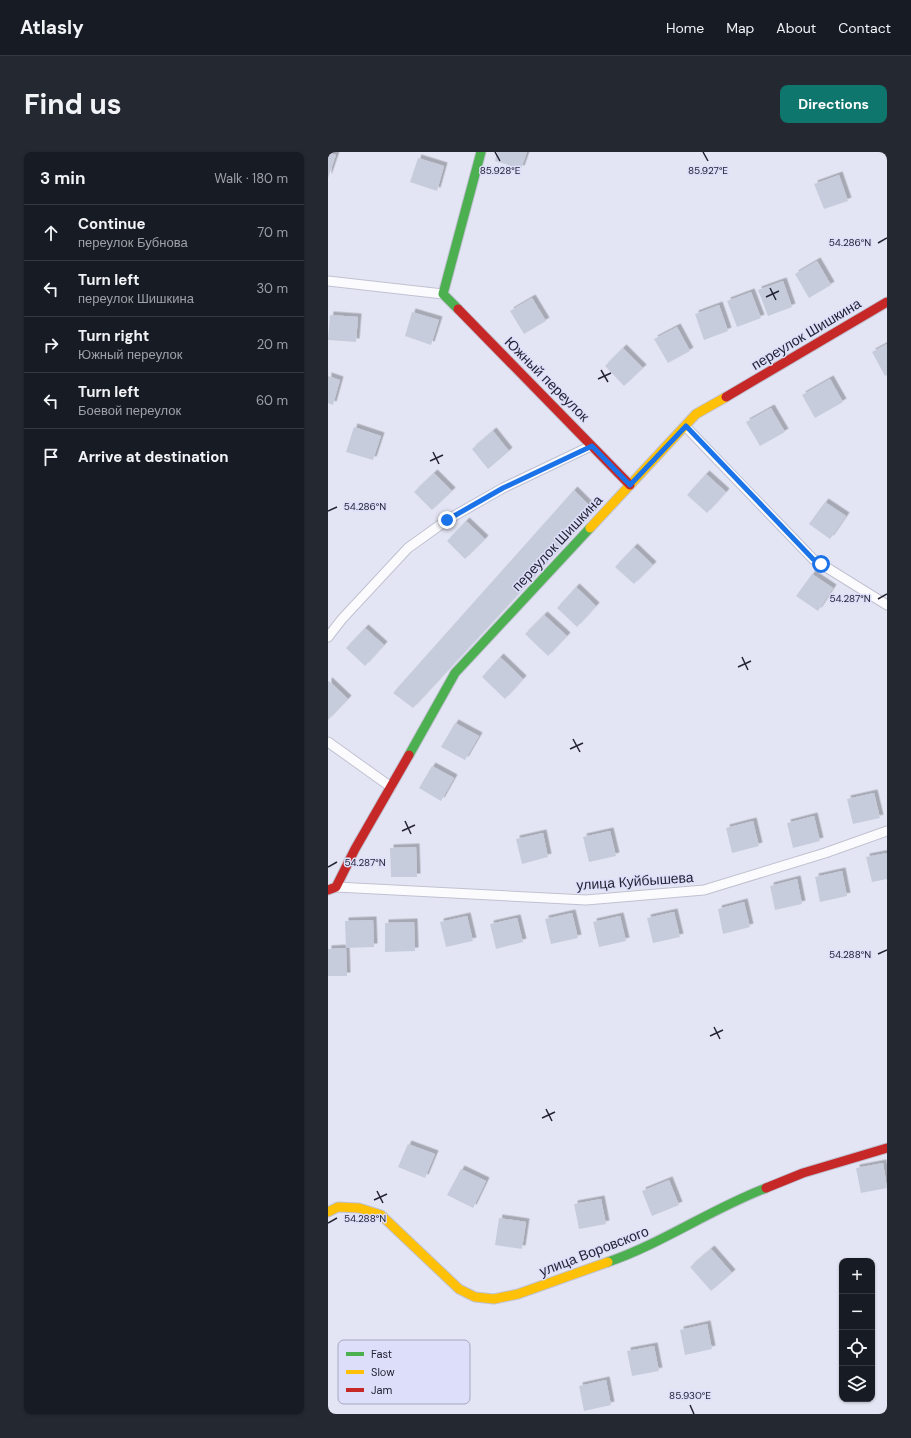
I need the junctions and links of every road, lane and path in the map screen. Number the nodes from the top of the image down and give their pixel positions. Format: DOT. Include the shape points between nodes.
graph roads {
  1 [pos="481,152"];
  2 [pos="328,281"];
  3 [pos="443,294"];
  4 [pos="887,302"];
  5 [pos="686,426"];
  6 [pos="592,446"];
  7 [pos="630,485"];
  8 [pos="887,605"];
  9 [pos="328,637"];
  10 [pos="328,742"];
  11 [pos="391,787"];
  12 [pos="887,831"];
  13 [pos="332,889"];
  14 [pos="887,1148"];
  15 [pos="328,1212"];
  1 -- 3 [label="street"];
  2 -- 3 [label="lane"];
  3 -- 6 [label="street, Южный переулок"];
  4 -- 5 [label="street, переулок Шишкина" via="696,414"];
  5 -- 7 [label="street, переулок Шишкина"];
  5 -- 8 [label="lane" via="813,559"];
  6 -- 7 [label="street, Южный переулок"];
  6 -- 9 [label="lane" via="503,488 447,520 408,548"];
  7 -- 11 [label="street, переулок Шишкина" via="455,673"];
  10 -- 11 [label="lane"];
  11 -- 13 [label="street, переулок Шишкина"];
  12 -- 13 [label="lane, улица Куйбышева" via="704,890 586,900"];
  14 -- 15 [label="street, улица Воровского" via="803,1173 737,1199 636,1252 518,1294 494,1300 475,1297 459,1289 380,1215 359,1208 338,1207"];
}
